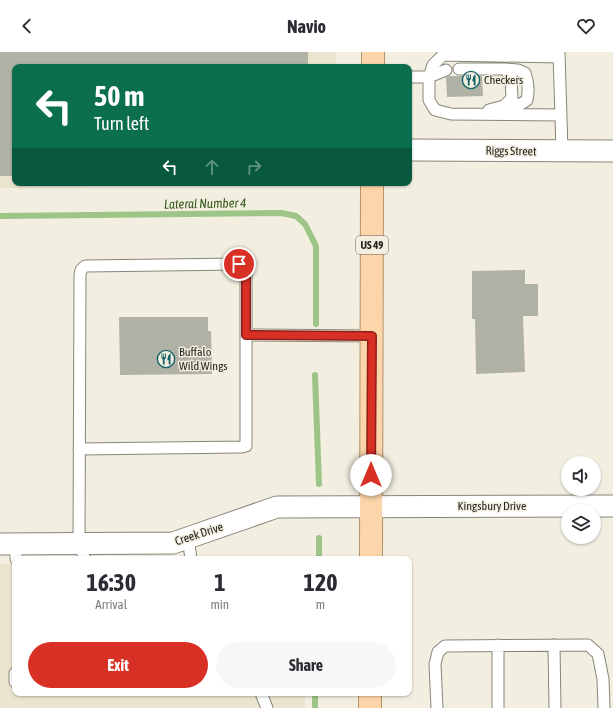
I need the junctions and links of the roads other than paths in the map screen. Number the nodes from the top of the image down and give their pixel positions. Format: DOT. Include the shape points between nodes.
graph roads {
  1 [pos="373,52"];
  2 [pos="445,53"];
  3 [pos="559,54"];
  4 [pos="373,64"];
  5 [pos="459,69"];
  6 [pos="505,69"];
  7 [pos="446,70"];
  8 [pos="412,77"];
  9 [pos="429,78"];
  10 [pos="504,106"];
  11 [pos="477,114"];
  12 [pos="560,114"];
  13 [pos="412,150"];
  14 [pos="562,151"];
  15 [pos="613,151"];
  16 [pos="372,186"];
  17 [pos="246,335"];
  18 [pos="372,336"];
  19 [pos="79,449"];
  20 [pos="371,506"];
  21 [pos="613,506"];
  22 [pos="188,538"];
  23 [pos="10,549"];
  24 [pos="82,552"];
  25 [pos="190,556"];
  26 [pos="371,556"];
  27 [pos="554,645"];
  28 [pos="498,646"];
  29 [pos="262,696"];
  30 [pos="370,696"];
  31 [pos="267,708"];
  32 [pos="370,708"];
  33 [pos="436,708"];
  34 [pos="498,708"];
  35 [pos="555,708"];
  36 [pos="604,708"];
  1 -- 4 [label="highway"];
  2 -- 3 [label="lane"];
  2 -- 9 [label="lane" via="433,65"];
  3 -- 12 [label="lane"];
  5 -- 6 [label="lane"];
  6 -- 10 [label="lane" via="511,77 512,98"];
  6 -- 10 [label="lane" via="525,73 528,79 528,96 521,104"];
  7 -- 9 [label="lane"];
  8 -- 9 [label="lane"];
  9 -- 11 [label="lane" via="429,100 435,110 451,114"];
  10 -- 11 [label="lane"];
  11 -- 12 [label="lane"];
  12 -- 14 [label="lane"];
  13 -- 14 [label="street, Riggs Street"];
  14 -- 15 [label="street, Riggs Street"];
  16 -- 18 [label="highway, US 49"];
  17 -- 18 [label="lane"];
  17 -- 19 [label="lane" via="246,446"];
  17 -- 19 [label="lane" via="246,269 243,266 85,266 80,275"];
  18 -- 20 [label="highway, US 49"];
  19 -- 24 [label="lane"];
  20 -- 21 [label="street, Kingsbury Drive"];
  20 -- 22 [label="street, Creek Drive" via="277,507"];
  20 -- 26 [label="highway, US 49"];
  22 -- 24 [label="street, Creek Drive" via="173,544"];
  22 -- 25 [label="lane"];
  23 -- 24 [label="street, Creek Drive"];
  27 -- 28 [label="lane"];
  27 -- 35 [label="lane"];
  27 -- 36 [label="lane" via="588,645 598,654 603,679"];
  28 -- 33 [label="lane" via="445,646 438,652 435,664"];
  28 -- 34 [label="lane"];
  29 -- 31 [label="lane"];
  30 -- 32 [label="highway"];
}
